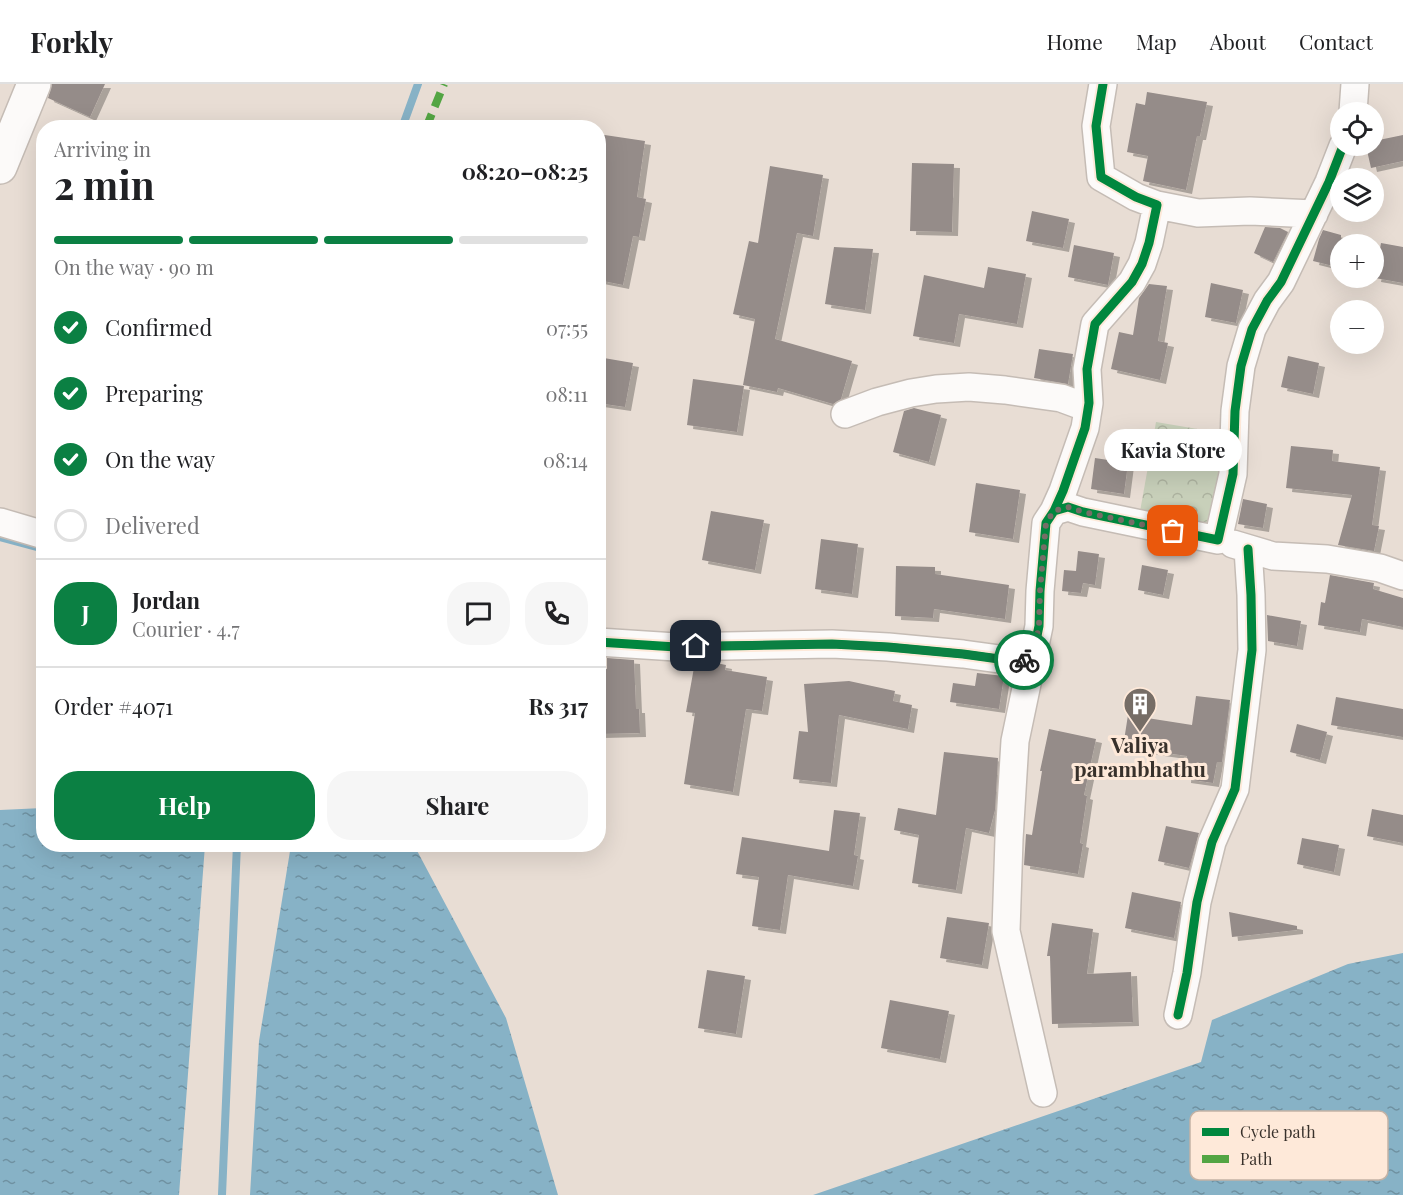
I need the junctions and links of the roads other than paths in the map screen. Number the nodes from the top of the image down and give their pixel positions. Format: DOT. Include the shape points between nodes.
graph roads {
  1 [pos="34,84"];
  2 [pos="1103,84"];
  3 [pos="1355,84"];
  4 [pos="1354,102"];
  5 [pos="1339,156"];
  6 [pos="2,157"];
  7 [pos="1157,205"];
  8 [pos="1314,214"];
  9 [pos="1088,408"];
  10 [pos="845,414"];
  11 [pos="1054,511"];
  12 [pos="0,522"];
  13 [pos="36,533"];
  14 [pos="1218,540"];
  15 [pos="1248,549"];
  16 [pos="1403,576"];
  17 [pos="606,643"];
  18 [pos="1033,655"];
  19 [pos="1178,1015"];
  20 [pos="1043,1093"];
  1 -- 6 [label="main road"];
  2 -- 7 [label="street" via="1096,126 1101,177"];
  3 -- 4 [label="street"];
  5 -- 8 [label="street"];
  7 -- 8 [label="street" via="1198,213"];
  7 -- 9 [label="street" via="1142,264 1132,282 1095,324 1087,369"];
  8 -- 14 [label="street" via="1281,282 1252,329 1241,366 1233,474"];
  9 -- 10 [label="street" via="1061,398 969,387 911,393"];
  9 -- 11 [label="street"];
  11 -- 14 [label="street" via="1068,507"];
  11 -- 18 [label="street" via="1046,523 1039,626"];
  12 -- 13 [label="street"];
  14 -- 15 [label="street"];
  15 -- 16 [label="street" via="1273,556 1327,559 1380,568"];
  15 -- 19 [label="street" via="1252,650 1235,789 1209,852"];
  17 -- 18 [label="street" via="676,647 832,644 1021,662"];
  18 -- 20 [label="street" via="1015,741 1006,931"];
}
